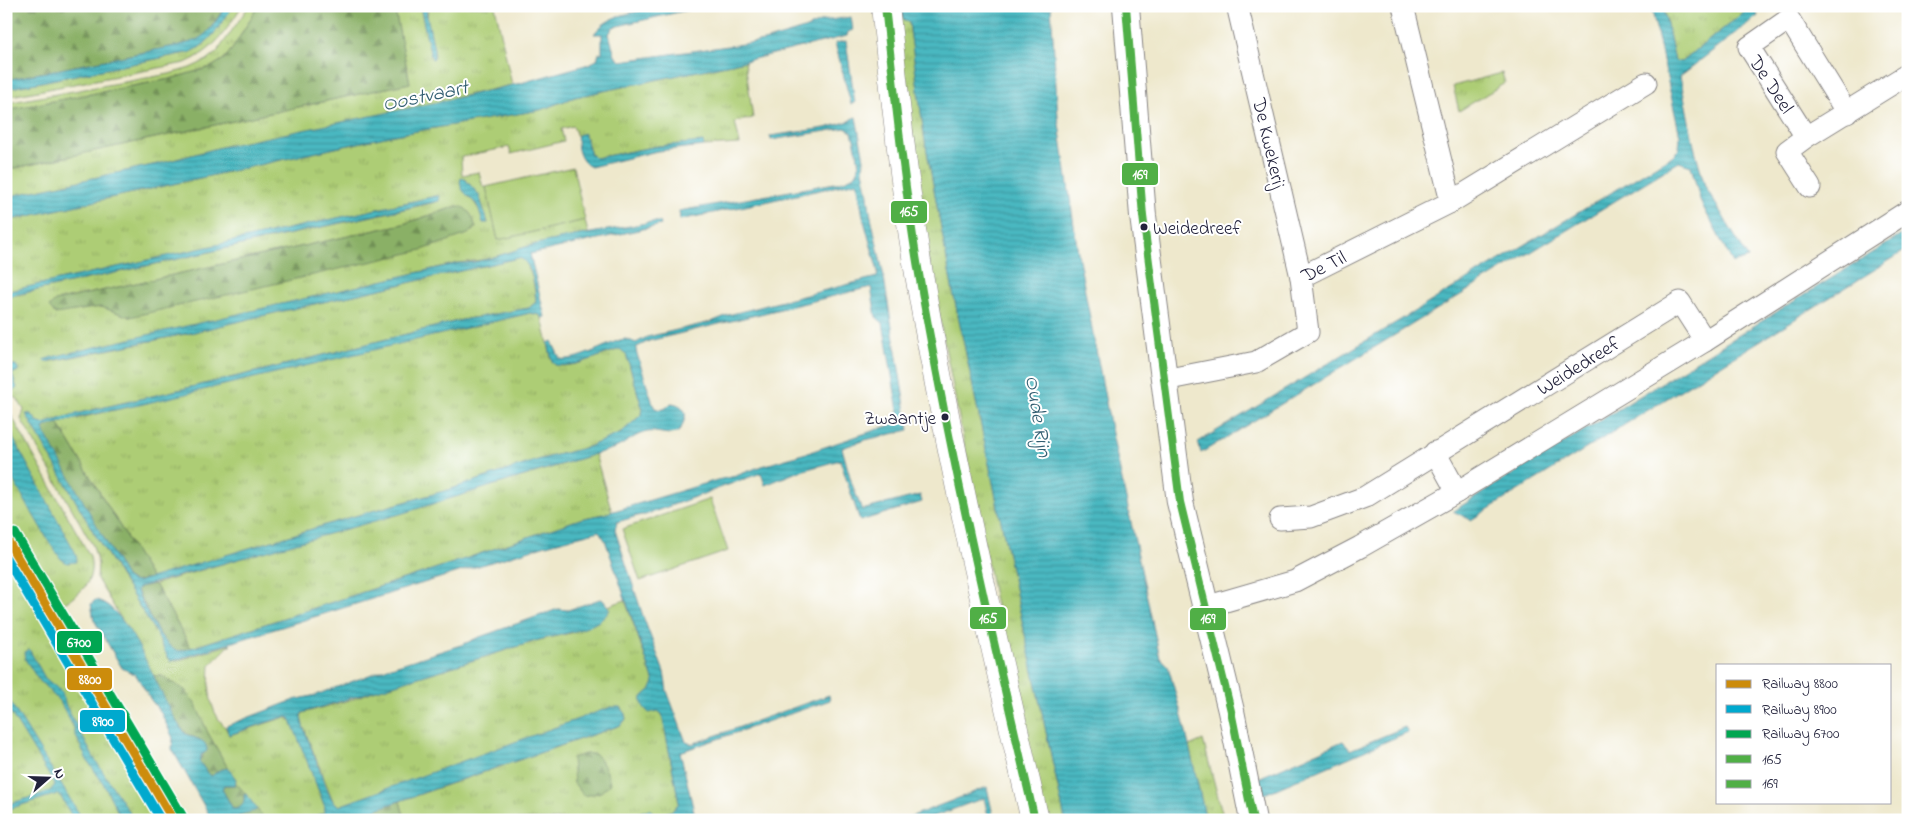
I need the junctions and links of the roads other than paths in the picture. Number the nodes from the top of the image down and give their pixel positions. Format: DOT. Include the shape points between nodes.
graph roads {
  1 [pos="885,6"];
  2 [pos="1126,6"];
  3 [pos="1403,6"];
  4 [pos="1238,7"];
  5 [pos="1785,12"];
  6 [pos="1908,74"];
  7 [pos="1646,83"];
  8 [pos="1847,112"];
  9 [pos="1806,137"];
  10 [pos="1810,186"];
  11 [pos="1451,202"];
  12 [pos="1908,211"];
  13 [pos="1301,278"];
  14 [pos="1705,341"];
  15 [pos="1164,380"];
  16 [pos="1435,452"];
  17 [pos="1457,492"];
  18 [pos="1280,519"];
  19 [pos="1205,607"];
  20 [pos="1035,820"];
  21 [pos="1253,820"];
  1 -- 20 [label="main road" via="904,172 933,350 987,612"];
  2 -- 15 [label="street" via="1143,216"];
  3 -- 11 [label="street"];
  4 -- 13 [label="street, De Kwekerij"];
  5 -- 8 [label="street, De Deel"];
  5 -- 9 [label="street, De Deel" via="1749,48"];
  6 -- 8 [label="street"];
  7 -- 11 [label="street, De Til"];
  8 -- 9 [label="street"];
  9 -- 10 [label="street" via="1787,151"];
  11 -- 13 [label="street, De Til"];
  12 -- 14 [label="street"];
  13 -- 15 [label="street, De Til" via="1308,332 1256,362"];
  14 -- 16 [label="street, Weidedreef" via="1680,302"];
  14 -- 17 [label="street"];
  15 -- 19 [label="street" via="1180,502"];
  16 -- 17 [label="street"];
  16 -- 18 [label="street, Weidedreef" via="1365,496 1311,517"];
  17 -- 19 [label="street" via="1295,581"];
  19 -- 21 [label="street"];
}
